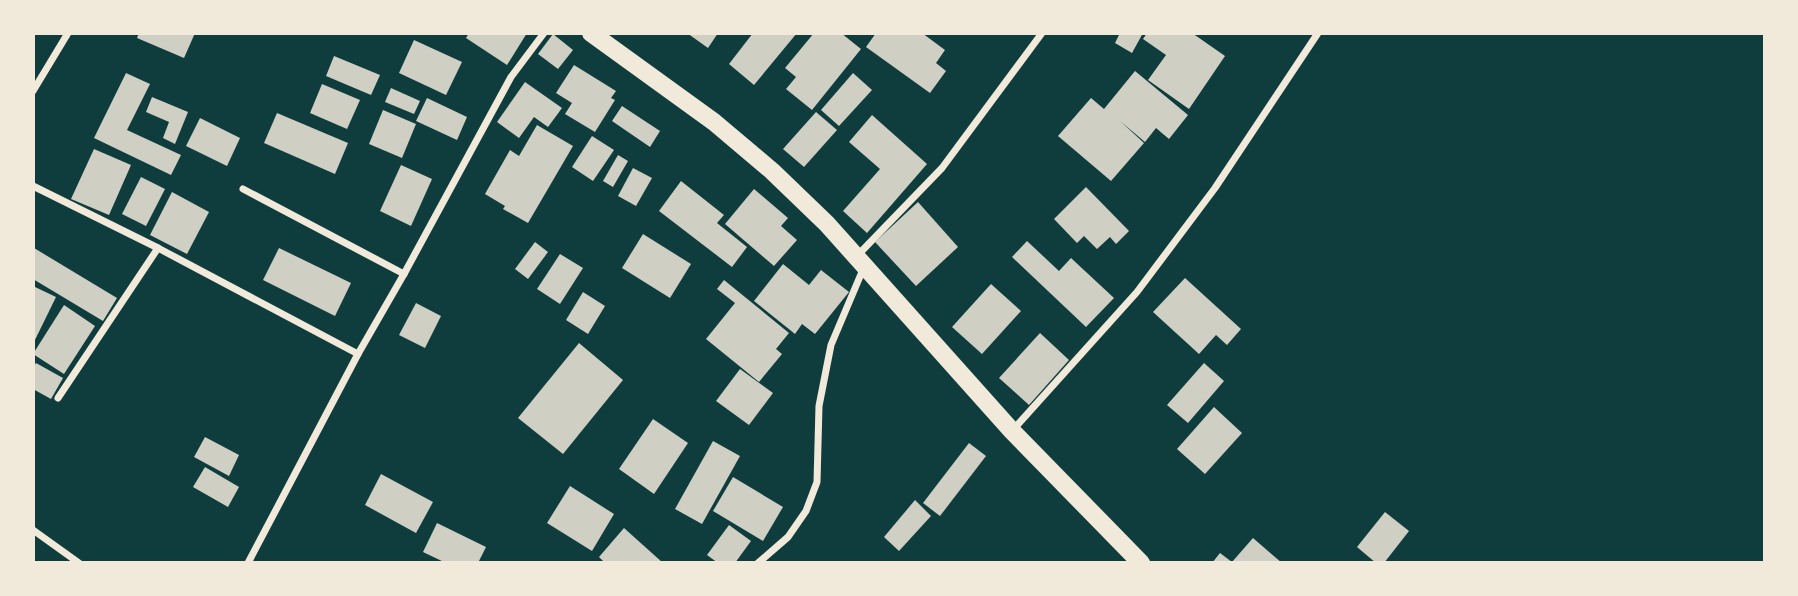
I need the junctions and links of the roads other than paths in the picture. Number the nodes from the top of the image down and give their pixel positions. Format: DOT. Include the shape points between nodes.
graph roads {
  1 [pos="68,33"];
  2 [pos="544,33"];
  3 [pos="592,33"];
  4 [pos="1042,33"];
  5 [pos="1318,33"];
  6 [pos="33,91"];
  7 [pos="33,186"];
  8 [pos="243,189"];
  9 [pos="158,248"];
  10 [pos="860,262"];
  11 [pos="404,274"];
  12 [pos="358,354"];
  13 [pos="58,398"];
  14 [pos="1012,431"];
  15 [pos="33,530"];
  16 [pos="79,563"];
  17 [pos="248,563"];
  18 [pos="758,563"];
  19 [pos="1141,563"];
  1 -- 6 [label="street"];
  2 -- 11 [label="street" via="511,77"];
  3 -- 10 [label="main road" via="714,122 772,171"];
  4 -- 10 [label="street" via="942,168"];
  5 -- 14 [label="street" via="1215,188 1137,292"];
  7 -- 9 [label="street"];
  8 -- 11 [label="street"];
  9 -- 12 [label="street"];
  9 -- 13 [label="street"];
  10 -- 14 [label="main road"];
  10 -- 18 [label="street" via="831,345 819,406 817,482 806,511 788,537"];
  11 -- 12 [label="street"];
  12 -- 17 [label="street"];
  14 -- 19 [label="main road"];
  15 -- 16 [label="street"];
}
